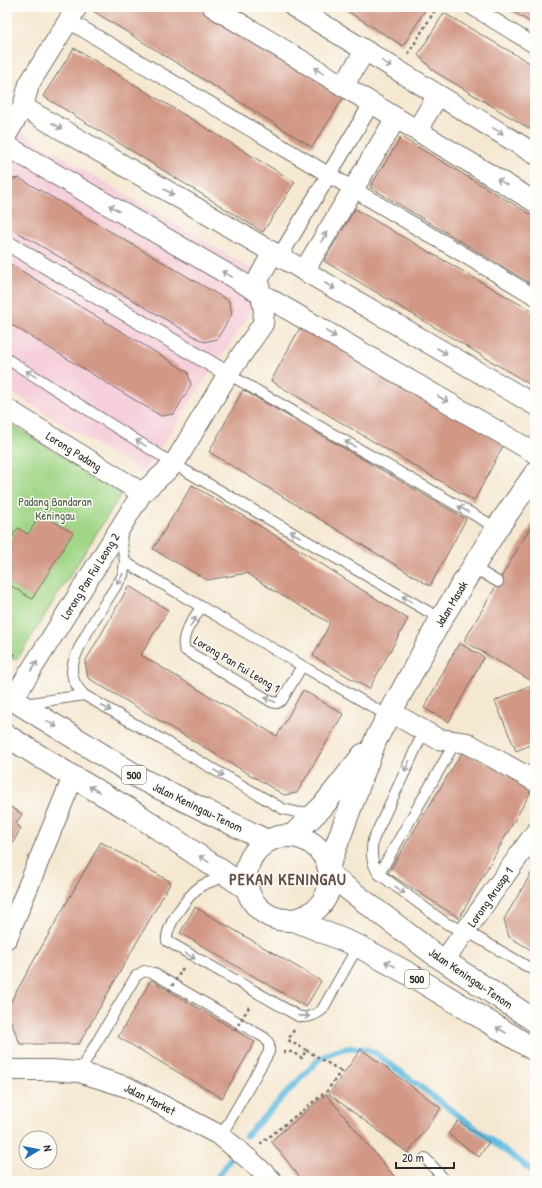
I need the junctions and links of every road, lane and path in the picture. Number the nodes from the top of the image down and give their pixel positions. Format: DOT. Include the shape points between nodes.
graph roads {
  1 [pos="213,7"];
  2 [pos="294,7"];
  3 [pos="437,7"];
  4 [pos="472,7"];
  5 [pos="73,14"];
  6 [pos="535,46"];
  7 [pos="365,51"];
  8 [pos="398,70"];
  9 [pos="343,86"];
  10 [pos="438,95"];
  11 [pos="372,103"];
  12 [pos="24,107"];
  13 [pos="396,118"];
  14 [pos="416,130"];
  15 [pos="7,134"];
  16 [pos="7,146"];
  17 [pos="535,154"];
  18 [pos="329,175"];
  19 [pos="353,189"];
  20 [pos="535,202"];
  21 [pos="7,243"];
  22 [pos="276,254"];
  23 [pos="304,270"];
  24 [pos="260,294"];
  25 [pos="535,297"];
  26 [pos="7,359"];
  27 [pos="228,374"];
  28 [pos="535,405"];
  29 [pos="7,409"];
  30 [pos="535,453"];
  31 [pos="174,464"];
  32 [pos="535,474"];
  33 [pos="142,493"];
  34 [pos="120,528"];
  35 [pos="497,528"];
  36 [pos="125,562"];
  37 [pos="473,567"];
  38 [pos="498,582"];
  39 [pos="201,607"];
  40 [pos="441,618"];
  41 [pos="302,666"];
  42 [pos="84,695"];
  43 [pos="14,700"];
  44 [pos="390,714"];
  45 [pos="424,731"];
  46 [pos="7,736"];
  47 [pos="376,739"];
  48 [pos="456,741"];
  49 [pos="73,777"];
  50 [pos="535,781"];
  51 [pos="318,810"];
  52 [pos="535,833"];
  53 [pos="293,835"];
  54 [pos="267,841"];
  55 [pos="330,871"];
  56 [pos="379,874"];
  57 [pos="229,876"];
  58 [pos="248,889"];
  59 [pos="294,920"];
  60 [pos="466,931"];
  61 [pos="7,938"];
  62 [pos="358,946"];
  63 [pos="444,960"];
  64 [pos="183,968"];
  65 [pos="535,971"];
  66 [pos="169,991"];
  67 [pos="249,1007"];
  68 [pos="535,1021"];
  69 [pos="235,1030"];
  70 [pos="293,1032"];
  71 [pos="306,1050"];
  72 [pos="535,1050"];
  73 [pos="292,1052"];
  74 [pos="7,1070"];
  75 [pos="341,1071"];
  76 [pos="79,1072"];
  77 [pos="344,1073"];
  78 [pos="221,1136"];
  79 [pos="245,1156"];
  80 [pos="425,1158"];
  81 [pos="272,1181"];
  82 [pos="446,1181"];
  9 -- 1 [label="street, one-way"];
  2 -- 7 [label="street"];
  3 -- 8 [label="path"];
  4 -- 6 [label="street"];
  5 -- 12 [label="street" via="28,84"];
  5 -- 18 [label="street"];
  7 -- 8 [label="street, one-way"];
  7 -- 9 [label="street"];
  8 -- 10 [label="street"];
  9 -- 11 [label="street"];
  10 -- 14 [label="street"];
  10 -- 17 [label="street, one-way"];
  11 -- 13 [label="street"];
  11 -- 18 [label="street"];
  12 -- 15 [label="street"];
  12 -- 22 [label="street, one-way"];
  13 -- 14 [label="street"];
  13 -- 19 [label="street"];
  20 -- 14 [label="street, one-way"];
  24 -- 16 [label="street, one-way"];
  18 -- 19 [label="street"];
  18 -- 22 [label="street"];
  23 -- 19 [label="street, one-way"];
  19 -- 25 [label="street"];
  21 -- 27 [label="street"];
  22 -- 23 [label="street"];
  22 -- 24 [label="street" via="258,280"];
  23 -- 28 [label="street, one-way"];
  24 -- 27 [label="street" via="265,318 263,324"];
  24 -- 30 [label="street, one-way"];
  31 -- 26 [label="lane, one-way"];
  27 -- 31 [label="street"];
  35 -- 27 [label="lane, one-way"];
  29 -- 33 [label="street, Lorong Padang"];
  31 -- 33 [label="street"];
  40 -- 31 [label="lane, one-way"];
  32 -- 35 [label="main road, Jalan Masak"];
  33 -- 34 [label="street"];
  34 -- 36 [label="lane, Lorong Pan Fui Leong 2"];
  43 -- 34 [label="street, Lorong Pan Fui Leong 2, one-way"];
  35 -- 37 [label="main road, Jalan Masak"];
  36 -- 39 [label="lane"];
  36 -- 42 [label="lane, Lorong Pan Fui Leong 2, one-way" via="123,575 75,656 72,674 75,685"];
  37 -- 38 [label="lane"];
  37 -- 40 [label="main road, Jalan Masak"];
  39 -- 41 [label="lane"];
  41 -- 39 [label="lane, Lorong Pan Fui Leong 1, one-way" via="282,700 272,702 185,650 184,636"];
  40 -- 44 [label="main road, Jalan Masak"];
  41 -- 44 [label="lane"];
  42 -- 43 [label="lane"];
  42 -- 51 [label="lane, Lorong Pan Fui Leong 2, one-way" via="283,809 300,813"];
  43 -- 54 [label="main road, Jalan Keningau-Tenom / 500, one-way" via="143,780"];
  44 -- 45 [label="street"];
  44 -- 47 [label="main road, Jalan Masak"];
  45 -- 48 [label="street" via="445,741"];
  45 -- 56 [label="lane, one-way" via="373,840 371,854"];
  46 -- 49 [label="main road, 500"];
  47 -- 51 [label="main road, Jalan Masak"];
  47 -- 55 [label="main road, Jalan Masak"];
  48 -- 50 [label="street" via="467,743"];
  48 -- 56 [label="lane"];
  57 -- 49 [label="main road, 500, one-way" via="132,811"];
  49 -- 61 [label="street"];
  51 -- 53 [label="main road, Jalan Masak"];
  52 -- 60 [label="street, Lorong Arusap 1"];
  53 -- 54 [label="main road, 500"];
  53 -- 55 [label="main road, 500" via="306,839 316,846 324,854"];
  54 -- 58 [label="main road, 500" via="257,849 249,861 246,875"];
  55 -- 59 [label="main road" via="329,889 320,905 306,916"];
  55 -- 63 [label="main road, Jalan Keningau-Tenom / 500"];
  56 -- 60 [label="lane, one-way" via="447,924"];
  57 -- 58 [label="main road, 500"];
  57 -- 62 [label="lane, one-way" via="201,886 189,897 168,929 167,941 304,1018 322,1010"];
  58 -- 59 [label="main road, 500" via="252,900 265,913 282,920"];
  59 -- 62 [label="main road, 500"];
  60 -- 63 [label="street, Lorong Arusap 1"];
  60 -- 65 [label="lane"];
  72 -- 62 [label="main road, 500, one-way"];
  63 -- 68 [label="main road, Jalan Keningau-Tenom / 500"];
  64 -- 66 [label="path, bridge"];
  67 -- 69 [label="path, bridge"];
  70 -- 71 [label="path" via="288,1040"];
  71 -- 73 [label="path" via="302,1058"];
  71 -- 75 [label="path"];
  74 -- 76 [label="street, Jalan Market"];
  75 -- 77 [label="path"];
  75 -- 79 [label="path" via="326,1091"];
  76 -- 78 [label="street, Jalan Market" via="127,1086"];
  76 -- 78 [label="lane" via="136,976 144,971 153,973 265,1038 269,1044 269,1052"];
  78 -- 79 [label="street, Jalan Market"];
  79 -- 81 [label="street, Jalan Market"];
  80 -- 82 [label="lane"];
}
